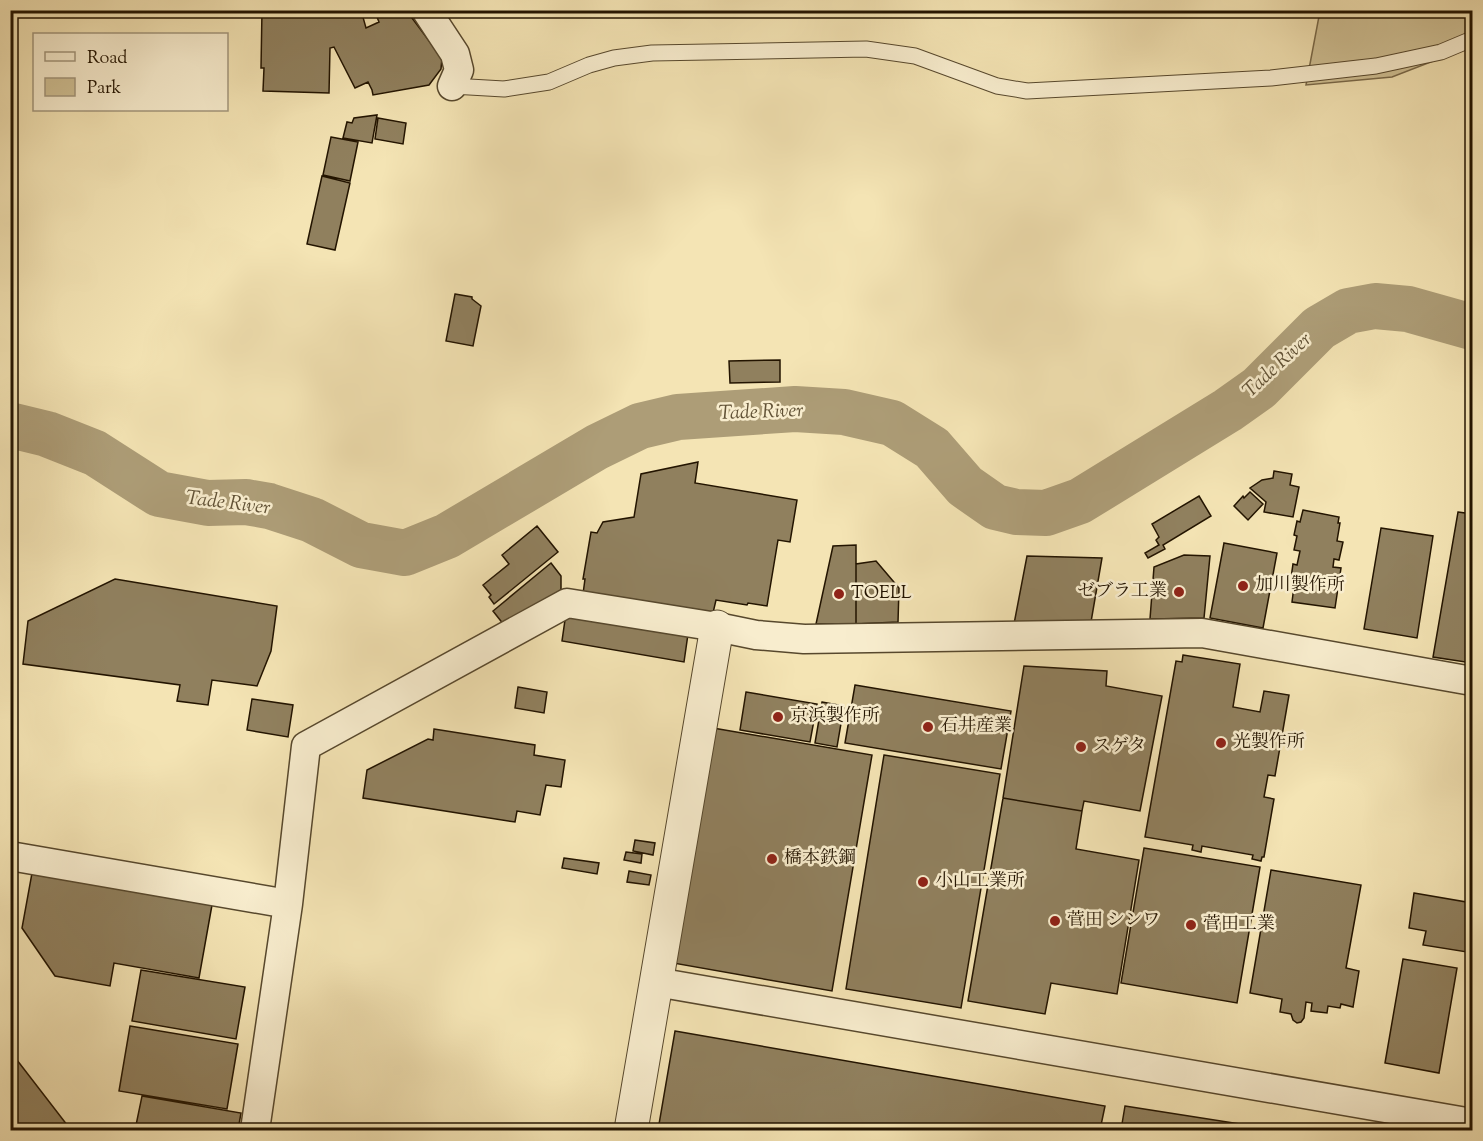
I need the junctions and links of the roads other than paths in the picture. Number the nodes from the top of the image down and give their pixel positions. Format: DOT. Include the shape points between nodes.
graph roads {
  1 [pos="426,10"];
  2 [pos="1473,39"];
  3 [pos="452,86"];
  4 [pos="717,627"];
  5 [pos="1473,681"];
  6 [pos="10,856"];
  7 [pos="288,904"];
  8 [pos="656,982"];
  9 [pos="1473,1123"];
  10 [pos="255,1131"];
  11 [pos="631,1131"];
  1 -- 3 [label="street" via="455,54 459,70"];
  2 -- 3 [label="lane" via="1441,52 1376,66 1271,78 1027,91 997,86 915,56 866,49 652,54 589,65 549,82 504,89"];
  4 -- 5 [label="street" via="804,639 1202,633"];
  4 -- 7 [label="street" via="567,603 306,746"];
  4 -- 8 [label="street"];
  6 -- 7 [label="street"];
  7 -- 10 [label="street"];
  8 -- 9 [label="street"];
  8 -- 11 [label="street"];
}
